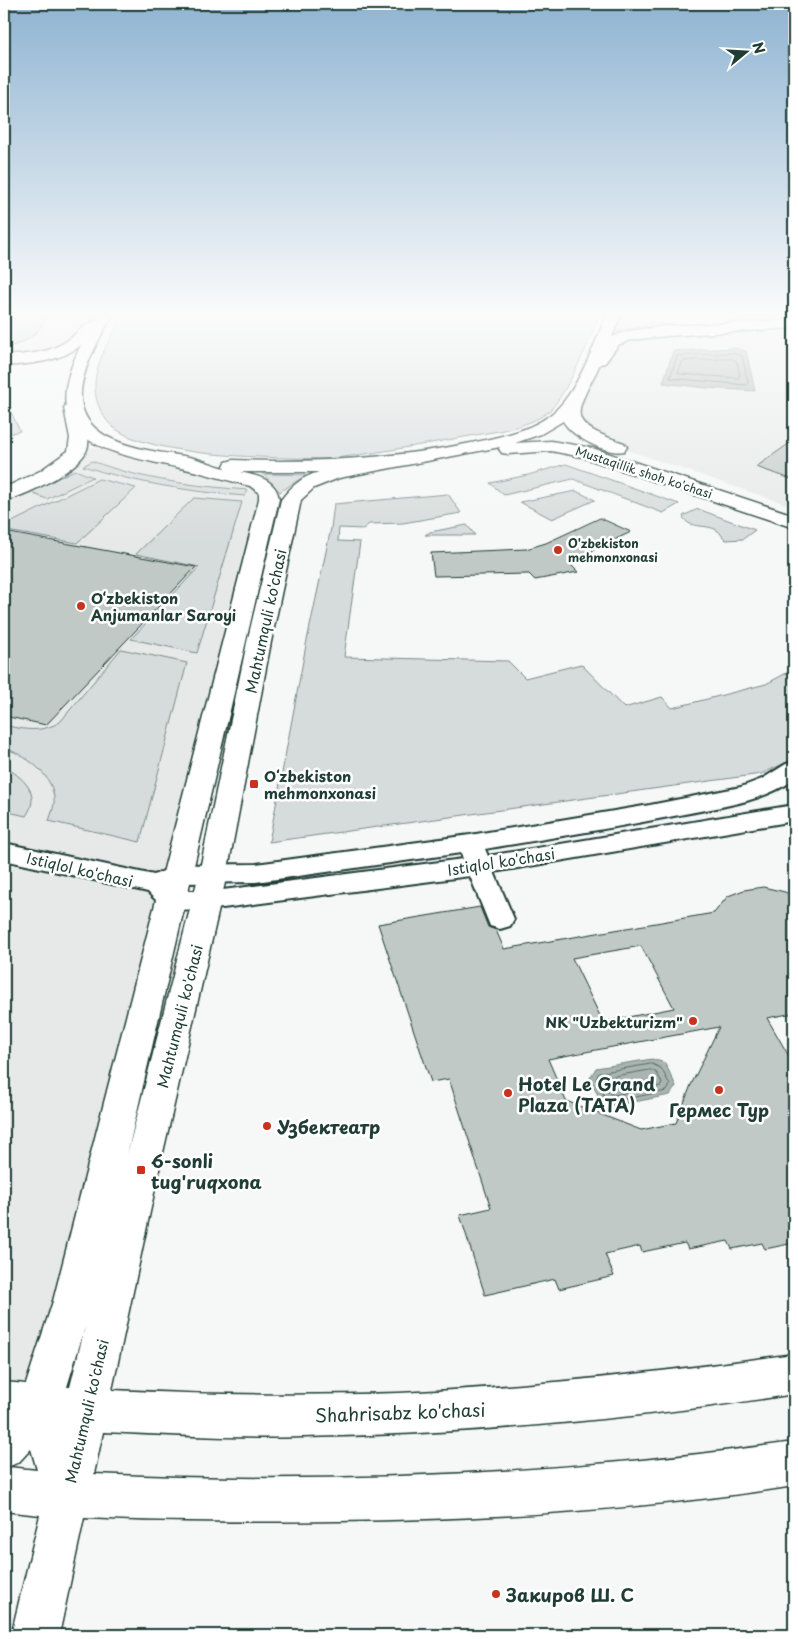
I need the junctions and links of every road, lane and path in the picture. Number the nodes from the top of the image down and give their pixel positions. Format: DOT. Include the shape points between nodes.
graph roads {
  1 [pos="66,389"];
  2 [pos="76,389"];
  3 [pos="579,389"];
  4 [pos="73,400"];
  5 [pos="574,400"];
  6 [pos="172,460"];
  7 [pos="394,463"];
  8 [pos="4,495"];
  9 [pos="794,507"];
  10 [pos="794,522"];
  11 [pos="794,769"];
  12 [pos="771,784"];
  13 [pos="794,804"];
  14 [pos="794,813"];
  15 [pos="4,852"];
  16 [pos="475,854"];
  17 [pos="168,886"];
  18 [pos="210,888"];
  19 [pos="500,918"];
  20 [pos="794,1374"];
  21 [pos="22,1405"];
  22 [pos="86,1411"];
  23 [pos="4,1447"];
  24 [pos="794,1464"];
  25 [pos="4,1489"];
  26 [pos="66,1495"];
  27 [pos="35,1635"];
  1 -- 4 [label="main road"];
  2 -- 4 [label="main road"];
  3 -- 5 [label="main road"];
  4 -- 6 [label="main road" via="81,424 97,438 139,454"];
  4 -- 8 [label="main road" via="80,447 76,455"];
  5 -- 7 [label="main road" via="555,419 520,435 475,448"];
  5 -- 9 [label="main road, Mustaqillik shoh ko'chasi" via="572,422 599,439"];
  6 -- 7 [label="main road" via="282,468"];
  6 -- 17 [label="main road, Mahtumquli ko'chasi" via="252,481 263,486 269,496"];
  7 -- 10 [label="main road, Mustaqillik shoh ko'chasi" via="527,447 566,447"];
  7 -- 18 [label="main road, Mahtumquli ko'chasi" via="316,479 300,487 291,500"];
  11 -- 12 [label="street, Istiqlol ko'chasi"];
  12 -- 13 [label="street"];
  12 -- 16 [label="street, Istiqlol ko'chasi" via="738,796"];
  14 -- 16 [label="street, Istiqlol ko'chasi"];
  15 -- 17 [label="street, Istiqlol ko'chasi"];
  16 -- 18 [label="street, Istiqlol ko'chasi"];
  16 -- 19 [label="street"];
  17 -- 18 [label="street, Istiqlol ko'chasi"];
  17 -- 21 [label="main road, Mahtumquli ko'chasi" via="73,1301"];
  18 -- 22 [label="main road, Mahtumquli ko'chasi"];
  20 -- 22 [label="main road, Shahrisabz ko'chasi" via="582,1402 412,1414 230,1415"];
  21 -- 22 [label="main road, Shahrisabz ko'chasi"];
  21 -- 23 [label="main road, Mahtumquli ko'chasi"];
  21 -- 26 [label="main road"];
  22 -- 26 [label="main road, Mahtumquli ko'chasi"];
  24 -- 26 [label="main road" via="595,1488 412,1498 223,1500"];
  25 -- 26 [label="main road"];
  26 -- 27 [label="main road, Mahtumquli ko'chasi"];
}
